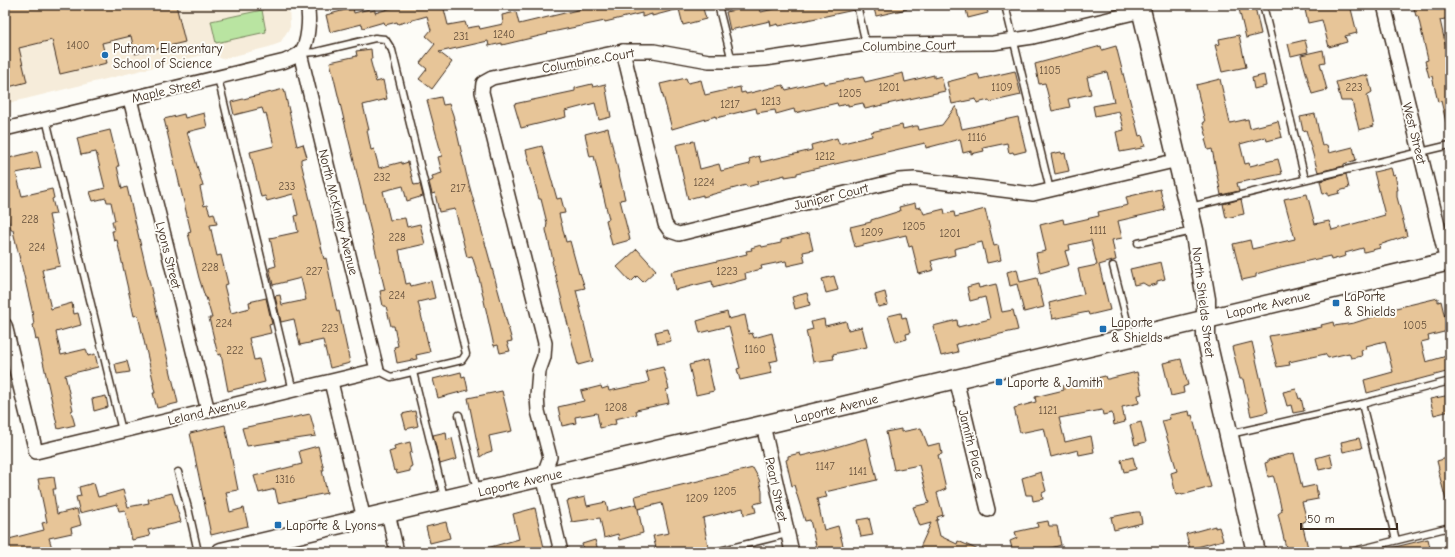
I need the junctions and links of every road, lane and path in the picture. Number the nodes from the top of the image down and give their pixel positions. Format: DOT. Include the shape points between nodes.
graph roads {
  1 [pos="307,5"];
  2 [pos="718,5"];
  3 [pos="857,5"];
  4 [pos="1005,5"];
  5 [pos="1263,5"];
  6 [pos="1384,5"];
  7 [pos="1141,8"];
  8 [pos="1014,40"];
  9 [pos="866,44"];
  10 [pos="623,52"];
  11 [pos="300,53"];
  12 [pos="732,61"];
  13 [pos="218,78"];
  14 [pos="130,99"];
  15 [pos="46,119"];
  16 [pos="5,129"];
  17 [pos="1450,145"];
  18 [pos="1419,152"];
  19 [pos="1178,160"];
  20 [pos="1305,179"];
  21 [pos="1050,190"];
  22 [pos="1189,207"];
  23 [pos="1194,230"];
  24 [pos="1138,243"];
  25 [pos="1448,261"];
  26 [pos="1113,266"];
  27 [pos="1206,319"];
  28 [pos="5,325"];
  29 [pos="1131,337"];
  30 [pos="377,370"];
  31 [pos="413,372"];
  32 [pos="956,379"];
  33 [pos="1450,381"];
  34 [pos="331,382"];
  35 [pos="293,391"];
  36 [pos="1362,404"];
  37 [pos="208,411"];
  38 [pos="459,415"];
  39 [pos="764,425"];
  40 [pos="122,431"];
  41 [pos="1228,434"];
  42 [pos="178,472"];
  43 [pos="543,476"];
  44 [pos="478,492"];
  45 [pos="444,500"];
  46 [pos="988,510"];
  47 [pos="388,513"];
  48 [pos="364,519"];
  49 [pos="1450,527"];
  50 [pos="787,534"];
  51 [pos="1396,540"];
  52 [pos="198,552"];
  53 [pos="221,552"];
  54 [pos="397,552"];
  55 [pos="561,552"];
  56 [pos="715,552"];
  57 [pos="792,552"];
  58 [pos="1256,552"];
  59 [pos="1350,552"];
  1 -- 11 [label="street" via="309,14 306,38"];
  2 -- 12 [label="lane"];
  3 -- 9 [label="lane"];
  4 -- 8 [label="lane"];
  5 -- 20 [label="lane"];
  6 -- 18 [label="street, West Street"];
  7 -- 8 [label="street, Columbine Court"];
  7 -- 19 [label="street, North Shields Street"];
  8 -- 9 [label="street, Columbine Court" via="970,44"];
  8 -- 21 [label="lane"];
  9 -- 12 [label="street, Columbine Court" via="765,59"];
  10 -- 12 [label="street, Columbine Court" via="654,51 709,61"];
  10 -- 21 [label="street, Juniper Court" via="665,224 670,232 679,234 899,180 914,179 1033,194"];
  10 -- 43 [label="street, Columbine Court" via="492,78 483,83 482,92 545,343 537,396 550,457"];
  11 -- 13 [label="street, Maple Street" via="285,61"];
  11 -- 30 [label="street, North McKinley Avenue"];
  11 -- 31 [label="lane" via="316,52 375,38 385,39 392,50 466,354 462,360"];
  13 -- 14 [label="street, Maple Street"];
  13 -- 35 [label="lane"];
  14 -- 15 [label="street, Maple Street"];
  14 -- 37 [label="street, Lyons Street"];
  15 -- 16 [label="street, Maple Street"];
  15 -- 40 [label="lane"];
  17 -- 18 [label="lane"];
  18 -- 20 [label="lane"];
  18 -- 25 [label="street, West Street"];
  19 -- 21 [label="street, Juniper Court"];
  19 -- 22 [label="street, North Shields Street"];
  20 -- 22 [label="lane"];
  22 -- 23 [label="street, North Shields Street"];
  23 -- 24 [label="lane"];
  23 -- 27 [label="street, North Shields Street" via="1206,298"];
  25 -- 27 [label="street, Laporte Avenue"];
  26 -- 29 [label="lane"];
  27 -- 29 [label="street, Laporte Avenue"];
  27 -- 41 [label="street, North Shields Street" via="1206,337"];
  28 -- 40 [label="street, Leland Avenue" via="36,452"];
  29 -- 32 [label="street, Laporte Avenue"];
  30 -- 31 [label="lane" via="391,377"];
  30 -- 34 [label="street, Leland Avenue"];
  31 -- 45 [label="lane"];
  32 -- 39 [label="street, Laporte Avenue"];
  32 -- 46 [label="street, Jamith Place"];
  33 -- 36 [label="lane"];
  34 -- 35 [label="street, Leland Avenue"];
  34 -- 48 [label="street"];
  35 -- 37 [label="street, Leland Avenue"];
  36 -- 41 [label="lane"];
  36 -- 51 [label="lane"];
  37 -- 40 [label="street, Leland Avenue"];
  38 -- 44 [label="lane"];
  39 -- 43 [label="street, Laporte Avenue"];
  39 -- 50 [label="street, Pearl Street"];
  41 -- 58 [label="street, North Shields Street"];
  42 -- 52 [label="lane"];
  43 -- 44 [label="street, Laporte Avenue"];
  43 -- 55 [label="street"];
  44 -- 45 [label="street, Laporte Avenue"];
  45 -- 47 [label="street, Laporte Avenue"];
  47 -- 48 [label="street, Laporte Avenue"];
  47 -- 54 [label="street"];
  48 -- 53 [label="street, Laporte Avenue"];
  49 -- 51 [label="lane"];
  50 -- 56 [label="lane"];
  50 -- 57 [label="street, Pearl Street"];
  51 -- 59 [label="lane"];
}
